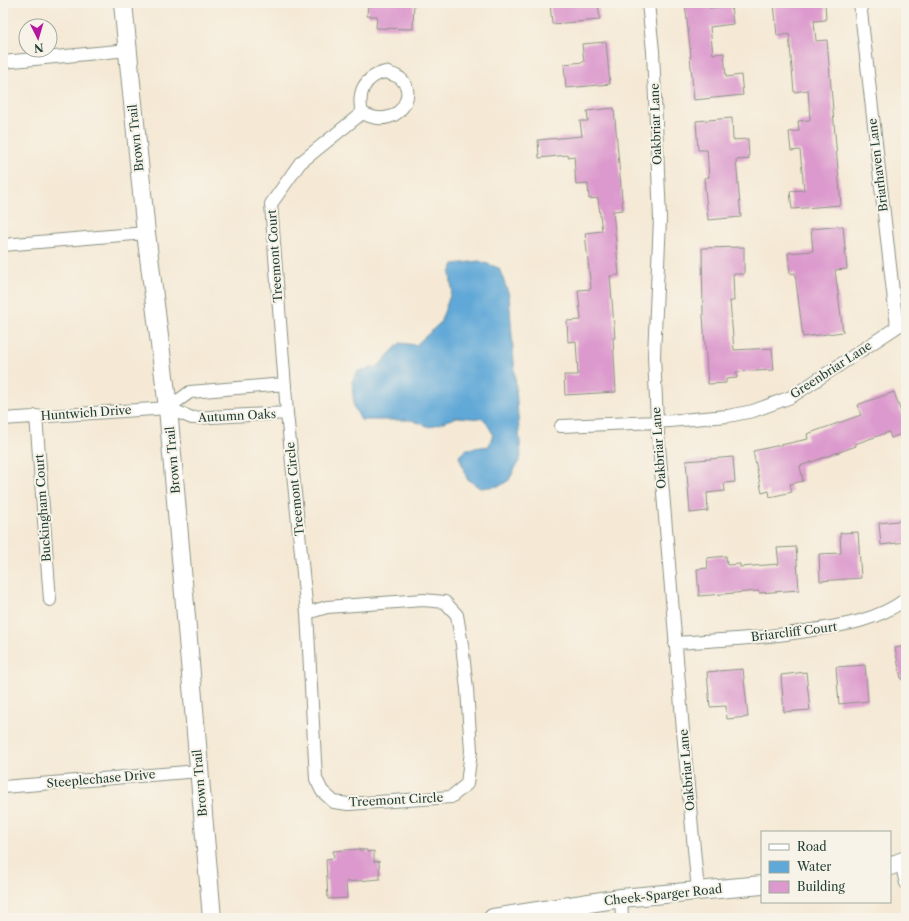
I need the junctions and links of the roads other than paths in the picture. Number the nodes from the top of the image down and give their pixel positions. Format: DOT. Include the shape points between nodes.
graph roads {
  1 [pos="123,3"];
  2 [pos="648,3"];
  3 [pos="860,3"];
  4 [pos="128,50"];
  5 [pos="3,62"];
  6 [pos="362,113"];
  7 [pos="146,233"];
  8 [pos="3,245"];
  9 [pos="901,324"];
  10 [pos="285,384"];
  11 [pos="168,408"];
  12 [pos="287,413"];
  13 [pos="36,416"];
  14 [pos="3,419"];
  15 [pos="657,422"];
  16 [pos="561,426"];
  17 [pos="906,599"];
  18 [pos="50,600"];
  19 [pos="307,613"];
  20 [pos="675,644"];
  21 [pos="199,771"];
  22 [pos="3,787"];
  23 [pos="899,863"];
  24 [pos="906,883"];
  25 [pos="761,885"];
  26 [pos="698,891"];
  27 [pos="621,898"];
  28 [pos="212,918"];
  29 [pos="493,918"];
  30 [pos="622,918"];
  1 -- 4 [label="street, Brown Trail"];
  2 -- 15 [label="street, Oakbriar Lane" via="660,219 654,356"];
  3 -- 9 [label="street, Briarhaven Lane"];
  4 -- 5 [label="street"];
  4 -- 7 [label="street, Brown Trail"];
  6 -- 10 [label="street, Treemont Court" via="300,163 271,204"];
  7 -- 8 [label="street"];
  7 -- 11 [label="street, Brown Trail"];
  9 -- 15 [label="street, Greenbriar Lane" via="791,397 753,411 728,416"];
  10 -- 11 [label="street" via="190,392"];
  10 -- 12 [label="street, Treemont Court"];
  11 -- 12 [label="street, Autumn Oaks" via="192,418"];
  11 -- 13 [label="street, Huntwich Drive"];
  11 -- 21 [label="street, Brown Trail"];
  12 -- 19 [label="street, Treemont Circle"];
  13 -- 14 [label="street, Huntwich Drive"];
  13 -- 18 [label="street, Buckingham Court"];
  15 -- 16 [label="street, Greenbriar Lane"];
  15 -- 20 [label="street, Oakbriar Lane"];
  17 -- 20 [label="street, Briarcliff Court" via="893,609 846,625 785,635"];
  19 -- 19 [label="street, Treemont Circle" via="316,779 322,790 334,802 348,804 451,797 467,784 471,751 462,652 457,616 445,602 423,600 334,606"];
  20 -- 26 [label="street, Oakbriar Lane"];
  21 -- 22 [label="street, Steeplechase Drive"];
  21 -- 28 [label="street, Brown Trail"];
  23 -- 24 [label="street"];
  25 -- 26 [label="street, Cheek-Sparger Road"];
  26 -- 27 [label="street, Cheek-Sparger Road"];
  27 -- 29 [label="street, Cheek-Sparger Road"];
  27 -- 30 [label="street"];
}
